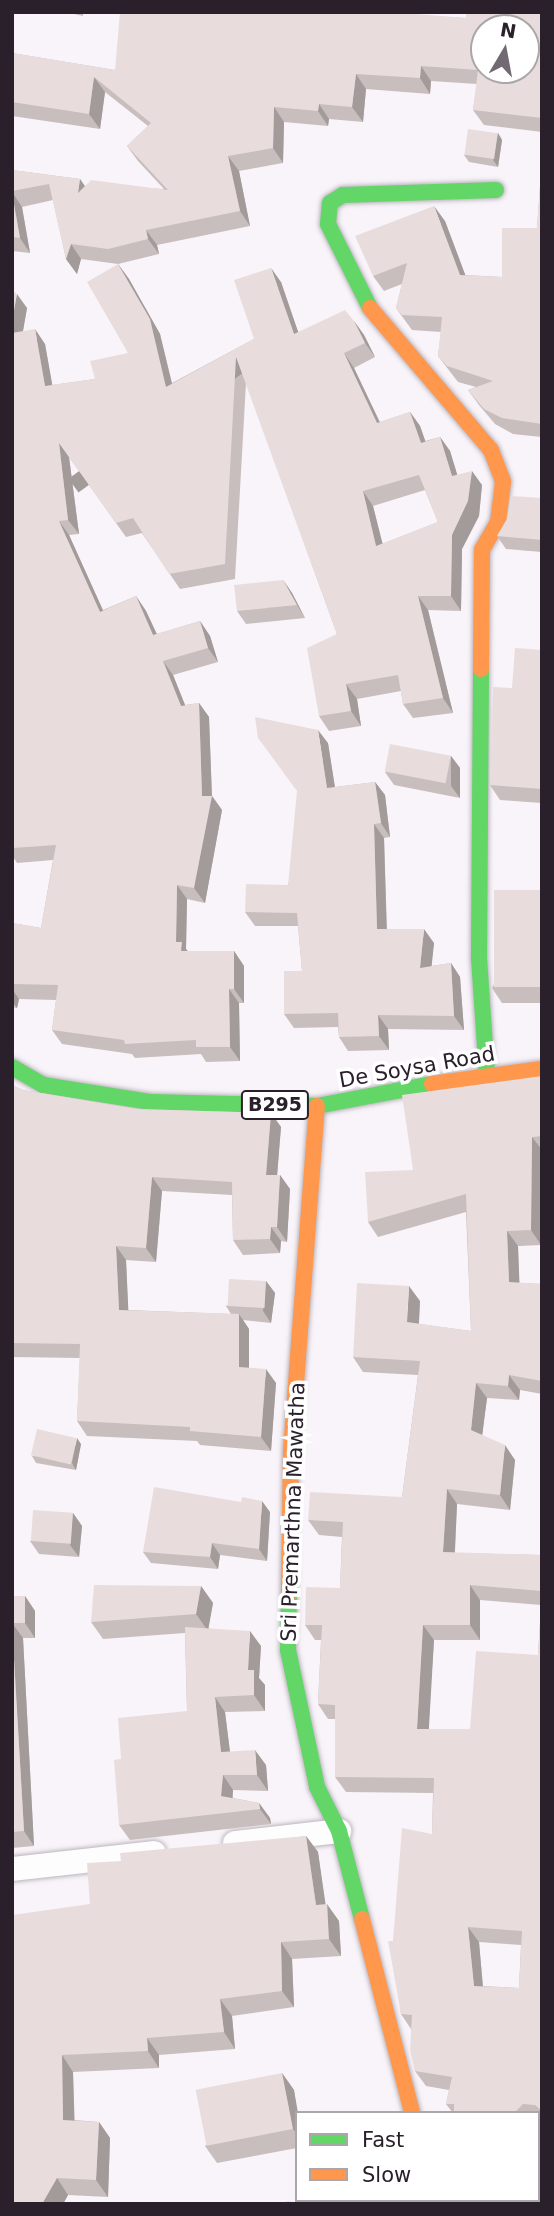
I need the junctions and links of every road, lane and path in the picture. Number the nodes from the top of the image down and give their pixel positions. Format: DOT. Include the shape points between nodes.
graph roads {
  1 [pos="496,190"];
  2 [pos="12,1067"];
  3 [pos="542,1069"];
  4 [pos="487,1074"];
  5 [pos="317,1105"];
  6 [pos="339,1831"];
  7 [pos="217,1845"];
  8 [pos="176,1850"];
  9 [pos="12,1869"];
  10 [pos="411,2111"];
  1 -- 4 [label="street" via="343,195 330,203 328,224 373,315 491,450 503,482 498,522 482,550 479,958"];
  2 -- 5 [label="street, De Soysa Road / B295" via="43,1085 150,1102"];
  3 -- 4 [label="street, De Soysa Road / B295"];
  4 -- 5 [label="street, De Soysa Road / B295"];
  5 -- 6 [label="street, Sri Premarthna Mawatha" via="291,1450 288,1650 317,1787"];
  6 -- 7 [label="street"];
  6 -- 10 [label="street, Sri Premarthna Mawatha"];
  8 -- 9 [label="street"];
}
